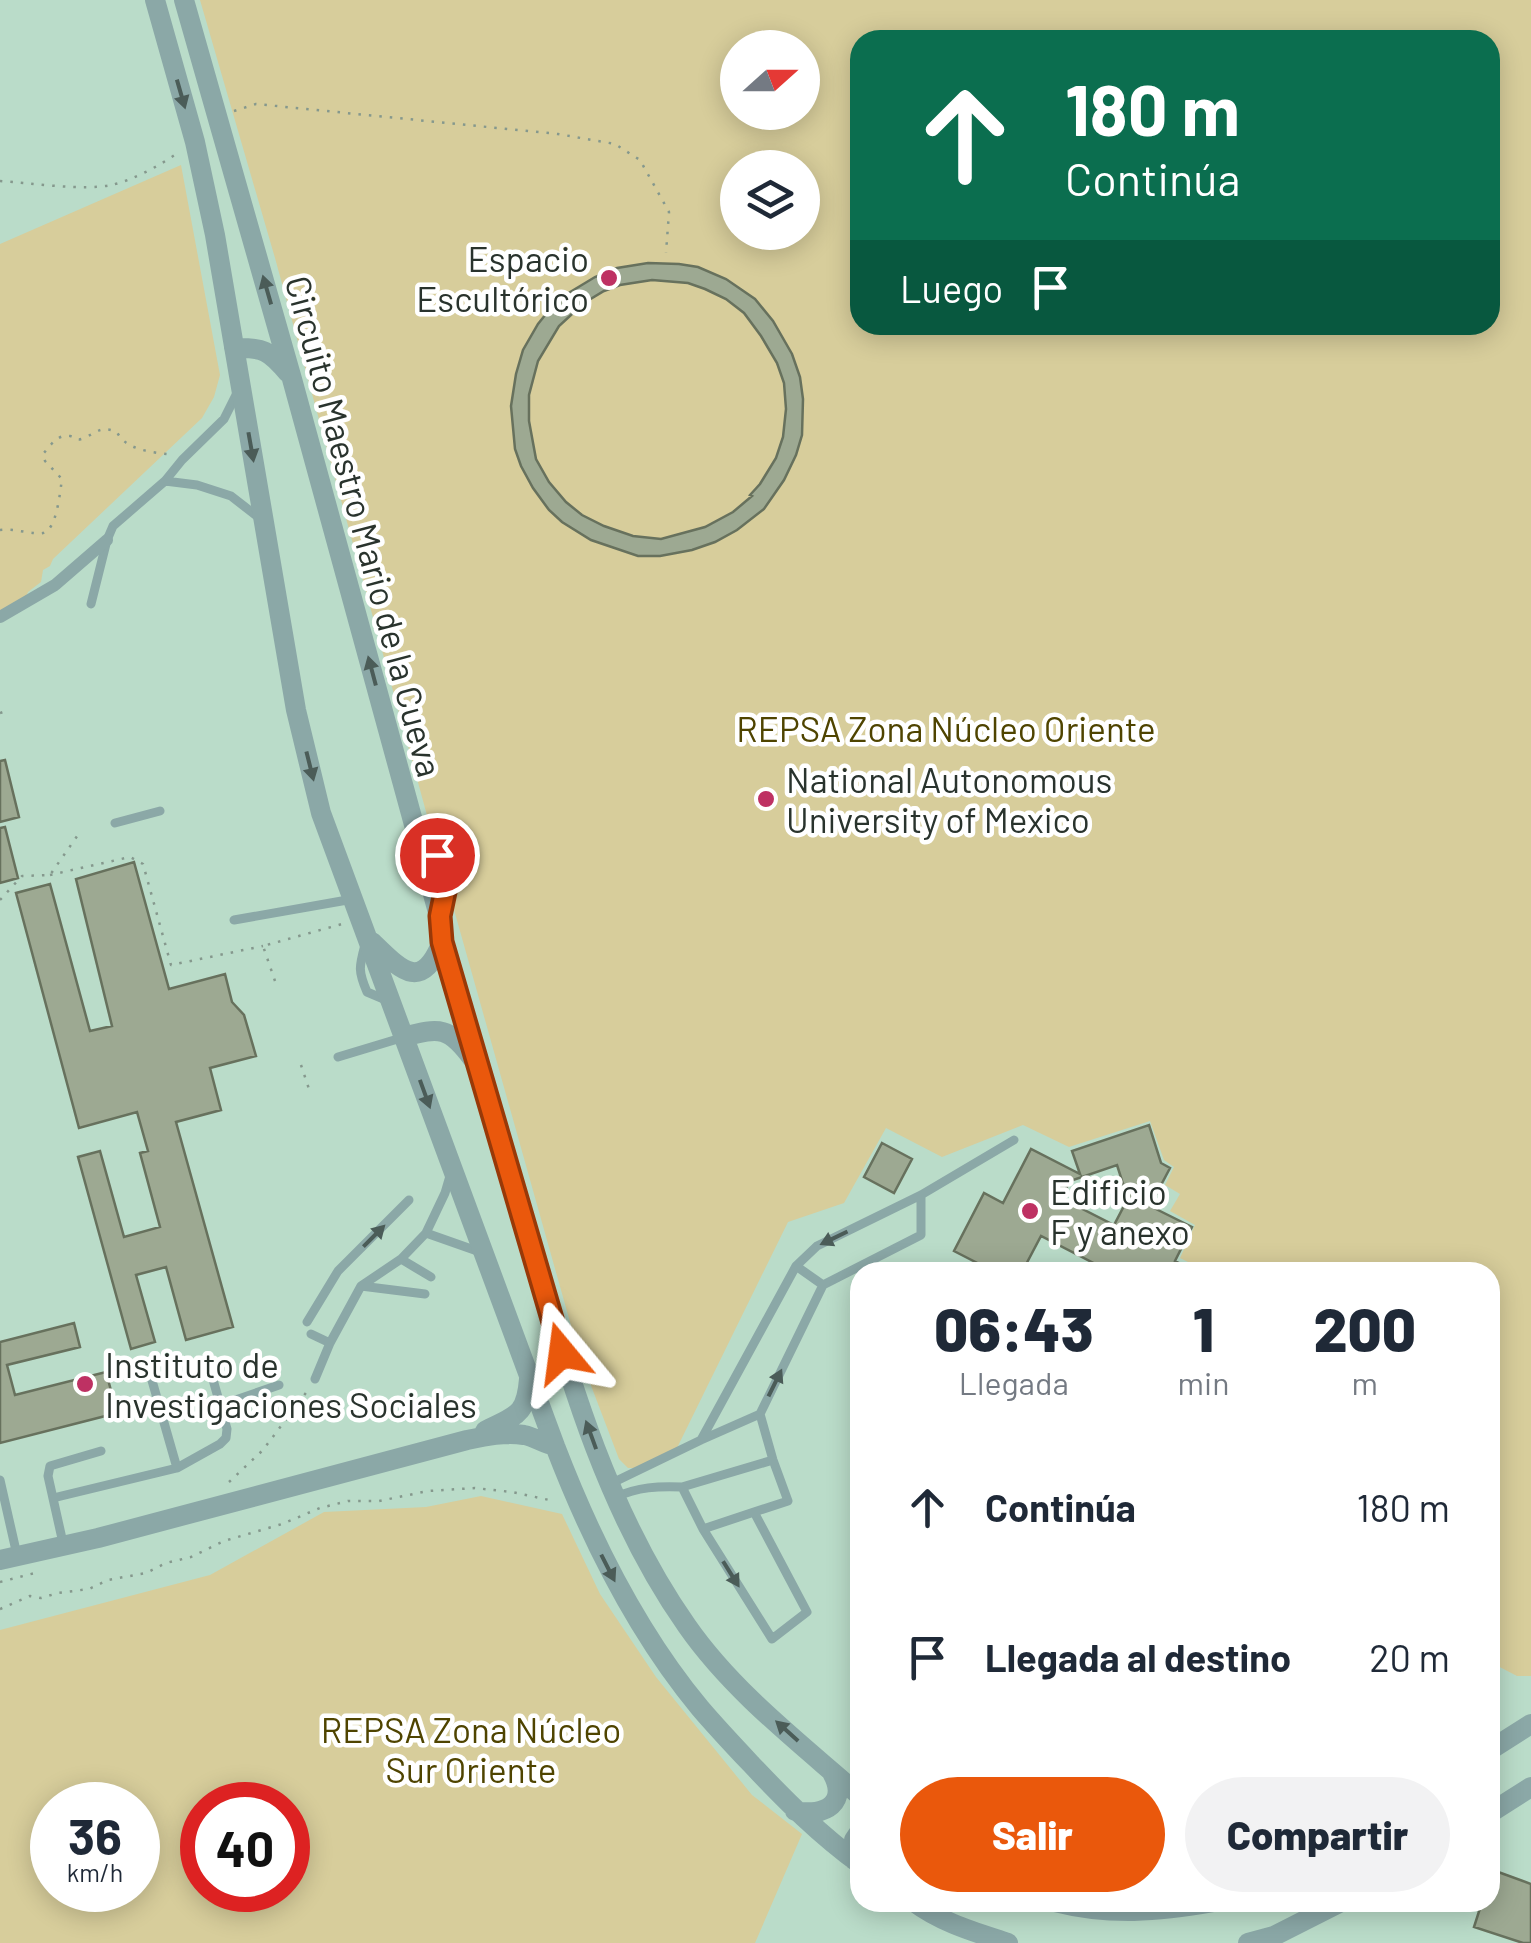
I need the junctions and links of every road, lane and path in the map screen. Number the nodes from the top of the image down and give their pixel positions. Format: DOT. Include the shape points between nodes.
graph roads {
  1 [pos="155,0"];
  2 [pos="184,0"];
  3 [pos="218,121"];
  4 [pos="194,142"];
  5 [pos="0,181"];
  6 [pos="666,253"];
  7 [pos="234,348"];
  8 [pos="292,378"];
  9 [pos="240,388"];
  10 [pos="188,455"];
  11 [pos="165,482"];
  12 [pos="264,521"];
  13 [pos="0,530"];
  14 [pos="107,540"];
  15 [pos="91,604"];
  16 [pos="0,617"];
  17 [pos="9,710"];
  18 [pos="0,713"];
  19 [pos="160,811"];
  20 [pos="115,824"];
  21 [pos="80,832"];
  22 [pos="50,874"];
  23 [pos="0,900"];
  24 [pos="360,918"];
  25 [pos="234,920"];
  26 [pos="442,942"];
  27 [pos="263,946"];
  28 [pos="275,981"];
  29 [pos="404,1037"];
  30 [pos="338,1056"];
  31 [pos="301,1065"];
  32 [pos="480,1068"];
  33 [pos="309,1090"];
  34 [pos="1014,1140"];
  35 [pos="452,1168"];
  36 [pos="921,1195"];
  37 [pos="409,1200"];
  38 [pos="426,1234"];
  39 [pos="484,1254"];
  40 [pos="401,1260"];
  41 [pos="866,1262"];
  42 [pos="796,1266"];
  43 [pos="850,1270"];
  44 [pos="431,1276"];
  45 [pos="822,1284"];
  46 [pos="360,1286"];
  47 [pos="425,1294"];
  48 [pos="307,1322"];
  49 [pos="311,1334"];
  50 [pos="330,1343"];
  51 [pos="208,1362"];
  52 [pos="530,1376"];
  53 [pos="151,1377"];
  54 [pos="315,1379"];
  55 [pos="279,1385"];
  56 [pos="220,1405"];
  57 [pos="760,1414"];
  58 [pos="467,1440"];
  59 [pos="701,1440"];
  60 [pos="555,1446"];
  61 [pos="102,1451"];
  62 [pos="773,1460"];
  63 [pos="177,1468"];
  64 [pos="0,1480"];
  65 [pos="224,1487"];
  66 [pos="682,1487"];
  67 [pos="613,1490"];
  68 [pos="53,1498"];
  69 [pos="580,1508"];
  70 [pos="754,1512"];
  71 [pos="4,1516"];
  72 [pos="703,1529"];
  73 [pos="64,1546"];
  74 [pos="8,1558"];
  75 [pos="0,1609"];
  76 [pos="1531,1724"];
  77 [pos="1500,1744"];
  78 [pos="831,1770"];
  79 [pos="850,1787"];
  80 [pos="1531,1788"];
  81 [pos="1500,1807"];
  82 [pos="795,1811"];
  83 [pos="850,1856"];
  84 [pos="927,1912"];
  85 [pos="1321,1912"];
  86 [pos="1008,1943"];
  87 [pos="1248,1943"];
  1 -- 4 [label="street, one-way"];
  2 -- 3 [label="street, Circuito Maestro Mario de la Cueva"];
  3 -- 6 [label="path" via="256,104 615,144 640,160 669,212"];
  8 -- 3 [label="street, Circuito Maestro Mario de la Cueva, one-way"];
  4 -- 5 [label="path" via="111,185"];
  4 -- 7 [label="street"];
  7 -- 8 [label="street" via="265,350"];
  7 -- 9 [label="street"];
  26 -- 8 [label="street, Circuito Maestro Mario de la Cueva, one-way"];
  9 -- 10 [label="lane" via="224,419"];
  9 -- 12 [label="street, one-way"];
  10 -- 11 [label="lane"];
  10 -- 13 [label="path" via="138,449 107,428 56,439 43,454 62,479 50,529"];
  11 -- 12 [label="lane" via="231,496"];
  11 -- 14 [label="lane" via="113,526"];
  12 -- 24 [label="street, one-way" via="296,710 321,813"];
  14 -- 15 [label="lane"];
  14 -- 16 [label="street" via="55,585"];
  17 -- 18 [label="path"];
  19 -- 20 [label="lane"];
  21 -- 22 [label="path"];
  22 -- 23 [label="path" via="22,876"];
  22 -- 27 [label="path" via="130,857 143,864 171,965"];
  24 -- 25 [label="lane"];
  24 -- 26 [label="street" via="396,966 409,972 432,964"];
  24 -- 27 [label="path"];
  24 -- 29 [label="street"];
  26 -- 32 [label="street, Circuito Maestro Mario de la Cueva"];
  27 -- 28 [label="path"];
  29 -- 30 [label="lane"];
  29 -- 32 [label="street" via="439,1030 453,1036"];
  29 -- 35 [label="street, one-way"];
  31 -- 33 [label="path"];
  67 -- 32 [label="street, Circuito Maestro Mario de la Cueva, one-way" via="562,1353"];
  34 -- 36 [label="lane"];
  35 -- 38 [label="lane"];
  35 -- 39 [label="street"];
  36 -- 41 [label="lane" via="921,1235"];
  36 -- 42 [label="lane, one-way" via="818,1246"];
  48 -- 37 [label="lane, one-way" via="338,1271"];
  38 -- 39 [label="lane"];
  38 -- 40 [label="lane"];
  39 -- 52 [label="street"];
  40 -- 44 [label="lane"];
  40 -- 46 [label="lane"];
  42 -- 45 [label="lane"];
  42 -- 59 [label="lane"];
  43 -- 45 [label="lane"];
  57 -- 45 [label="lane, one-way"];
  46 -- 47 [label="lane"];
  46 -- 50 [label="lane"];
  49 -- 50 [label="lane"];
  50 -- 54 [label="lane"];
  51 -- 56 [label="lane"];
  52 -- 58 [label="street" via="528,1401 518,1414"];
  52 -- 60 [label="street"];
  53 -- 63 [label="lane"];
  54 -- 65 [label="path" via="262,1450"];
  55 -- 56 [label="lane"];
  56 -- 63 [label="lane" via="226,1438"];
  57 -- 59 [label="lane"];
  57 -- 62 [label="lane"];
  58 -- 60 [label="street" via="504,1434"];
  58 -- 73 [label="street"];
  59 -- 67 [label="lane"];
  60 -- 69 [label="street"];
  61 -- 68 [label="lane" via="50,1466"];
  62 -- 66 [label="lane"];
  62 -- 70 [label="lane" via="788,1501"];
  63 -- 68 [label="lane"];
  64 -- 71 [label="lane"];
  66 -- 67 [label="lane"];
  66 -- 72 [label="lane"];
  78 -- 67 [label="street, Circuito Maestro Mario de la Cueva, one-way" via="736,1686 687,1626"];
  68 -- 73 [label="lane"];
  69 -- 75 [label="path" via="476,1488 348,1502 146,1573 30,1596"];
  69 -- 82 [label="street, one-way" via="657,1649 699,1707"];
  70 -- 72 [label="lane"];
  72 -- 70 [label="lane, one-way" via="772,1639 807,1612"];
  71 -- 74 [label="lane"];
  73 -- 74 [label="street"];
  76 -- 77 [label="street"];
  78 -- 79 [label="street, Circuito Maestro Mario de la Cueva"];
  78 -- 82 [label="street" via="838,1785 832,1806 814,1814"];
  80 -- 81 [label="street"];
  82 -- 83 [label="street"];
  84 -- 86 [label="street"];
  85 -- 87 [label="street"];
}
